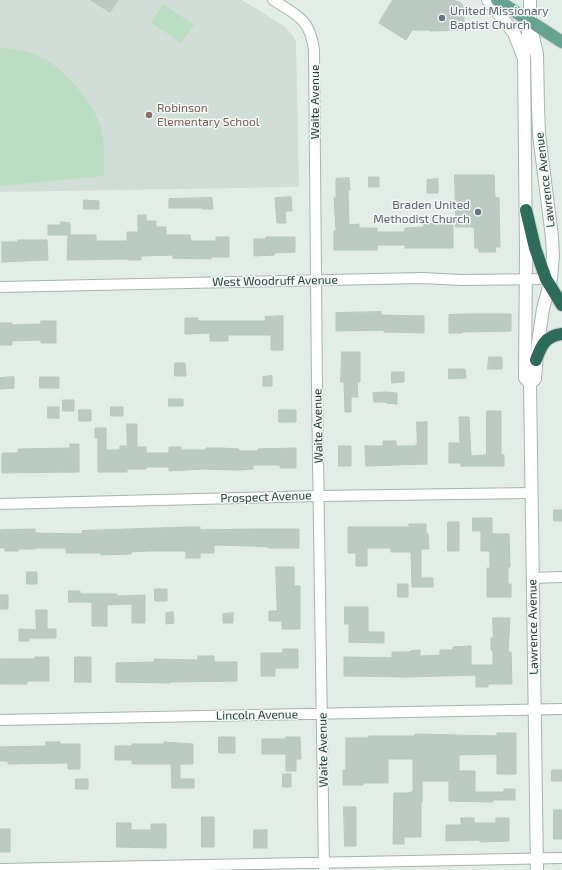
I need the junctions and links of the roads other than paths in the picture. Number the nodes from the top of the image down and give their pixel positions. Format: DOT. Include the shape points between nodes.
graph roads {
  1 [pos="273,0"];
  2 [pos="488,0"];
  3 [pos="496,0"];
  4 [pos="530,0"];
  5 [pos="530,21"];
  6 [pos="561,42"];
  7 [pos="524,58"];
  8 [pos="526,210"];
  9 [pos="526,280"];
  10 [pos="316,281"];
  11 [pos="549,281"];
  12 [pos="0,287"];
  13 [pos="562,304"];
  14 [pos="562,334"];
  15 [pos="536,360"];
  16 [pos="530,383"];
  17 [pos="531,493"];
  18 [pos="319,496"];
  19 [pos="0,504"];
  20 [pos="562,577"];
  21 [pos="532,578"];
  22 [pos="562,709"];
  23 [pos="534,710"];
  24 [pos="322,714"];
  25 [pos="0,720"];
  26 [pos="562,858"];
  27 [pos="536,865"];
  28 [pos="324,867"];
  29 [pos="0,869"];
  1 -- 10 [label="street, Waite Avenue" via="300,17 311,32 313,41"];
  2 -- 7 [label="street" via="514,33"];
  3 -- 5 [label="main road"];
  4 -- 5 [label="street, Lawrence Avenue"];
  5 -- 6 [label="main road"];
  5 -- 7 [label="street, Lawrence Avenue"];
  5 -- 11 [label="street, Lawrence Avenue" via="537,54 539,134 553,245"];
  7 -- 8 [label="street, Lawrence Avenue"];
  8 -- 9 [label="street, Lawrence Avenue"];
  8 -- 11 [label="highway" via="536,252"];
  9 -- 10 [label="street, West Woodruff Avenue" via="422,278"];
  9 -- 11 [label="street, West Woodruff Avenue"];
  9 -- 16 [label="street, Lawrence Avenue" via="525,378"];
  10 -- 12 [label="street, West Woodruff Avenue"];
  10 -- 18 [label="street, Waite Avenue"];
  11 -- 13 [label="highway"];
  11 -- 15 [label="street, Lawrence Avenue"];
  14 -- 15 [label="highway" via="544,341"];
  15 -- 16 [label="street, Lawrence Avenue" via="535,379"];
  16 -- 17 [label="street, Lawrence Avenue"];
  17 -- 18 [label="street, Prospect Avenue"];
  17 -- 21 [label="street, Lawrence Avenue"];
  18 -- 19 [label="street, Prospect Avenue"];
  18 -- 24 [label="street, Waite Avenue"];
  20 -- 21 [label="street"];
  21 -- 23 [label="street, Lawrence Avenue"];
  22 -- 23 [label="street, Lincoln Avenue"];
  23 -- 24 [label="street, Lincoln Avenue"];
  23 -- 27 [label="street, Lawrence Avenue"];
  24 -- 25 [label="street, Lincoln Avenue"];
  24 -- 28 [label="street, Waite Avenue"];
  26 -- 27 [label="street"];
  27 -- 28 [label="street"];
  28 -- 29 [label="street"];
}
